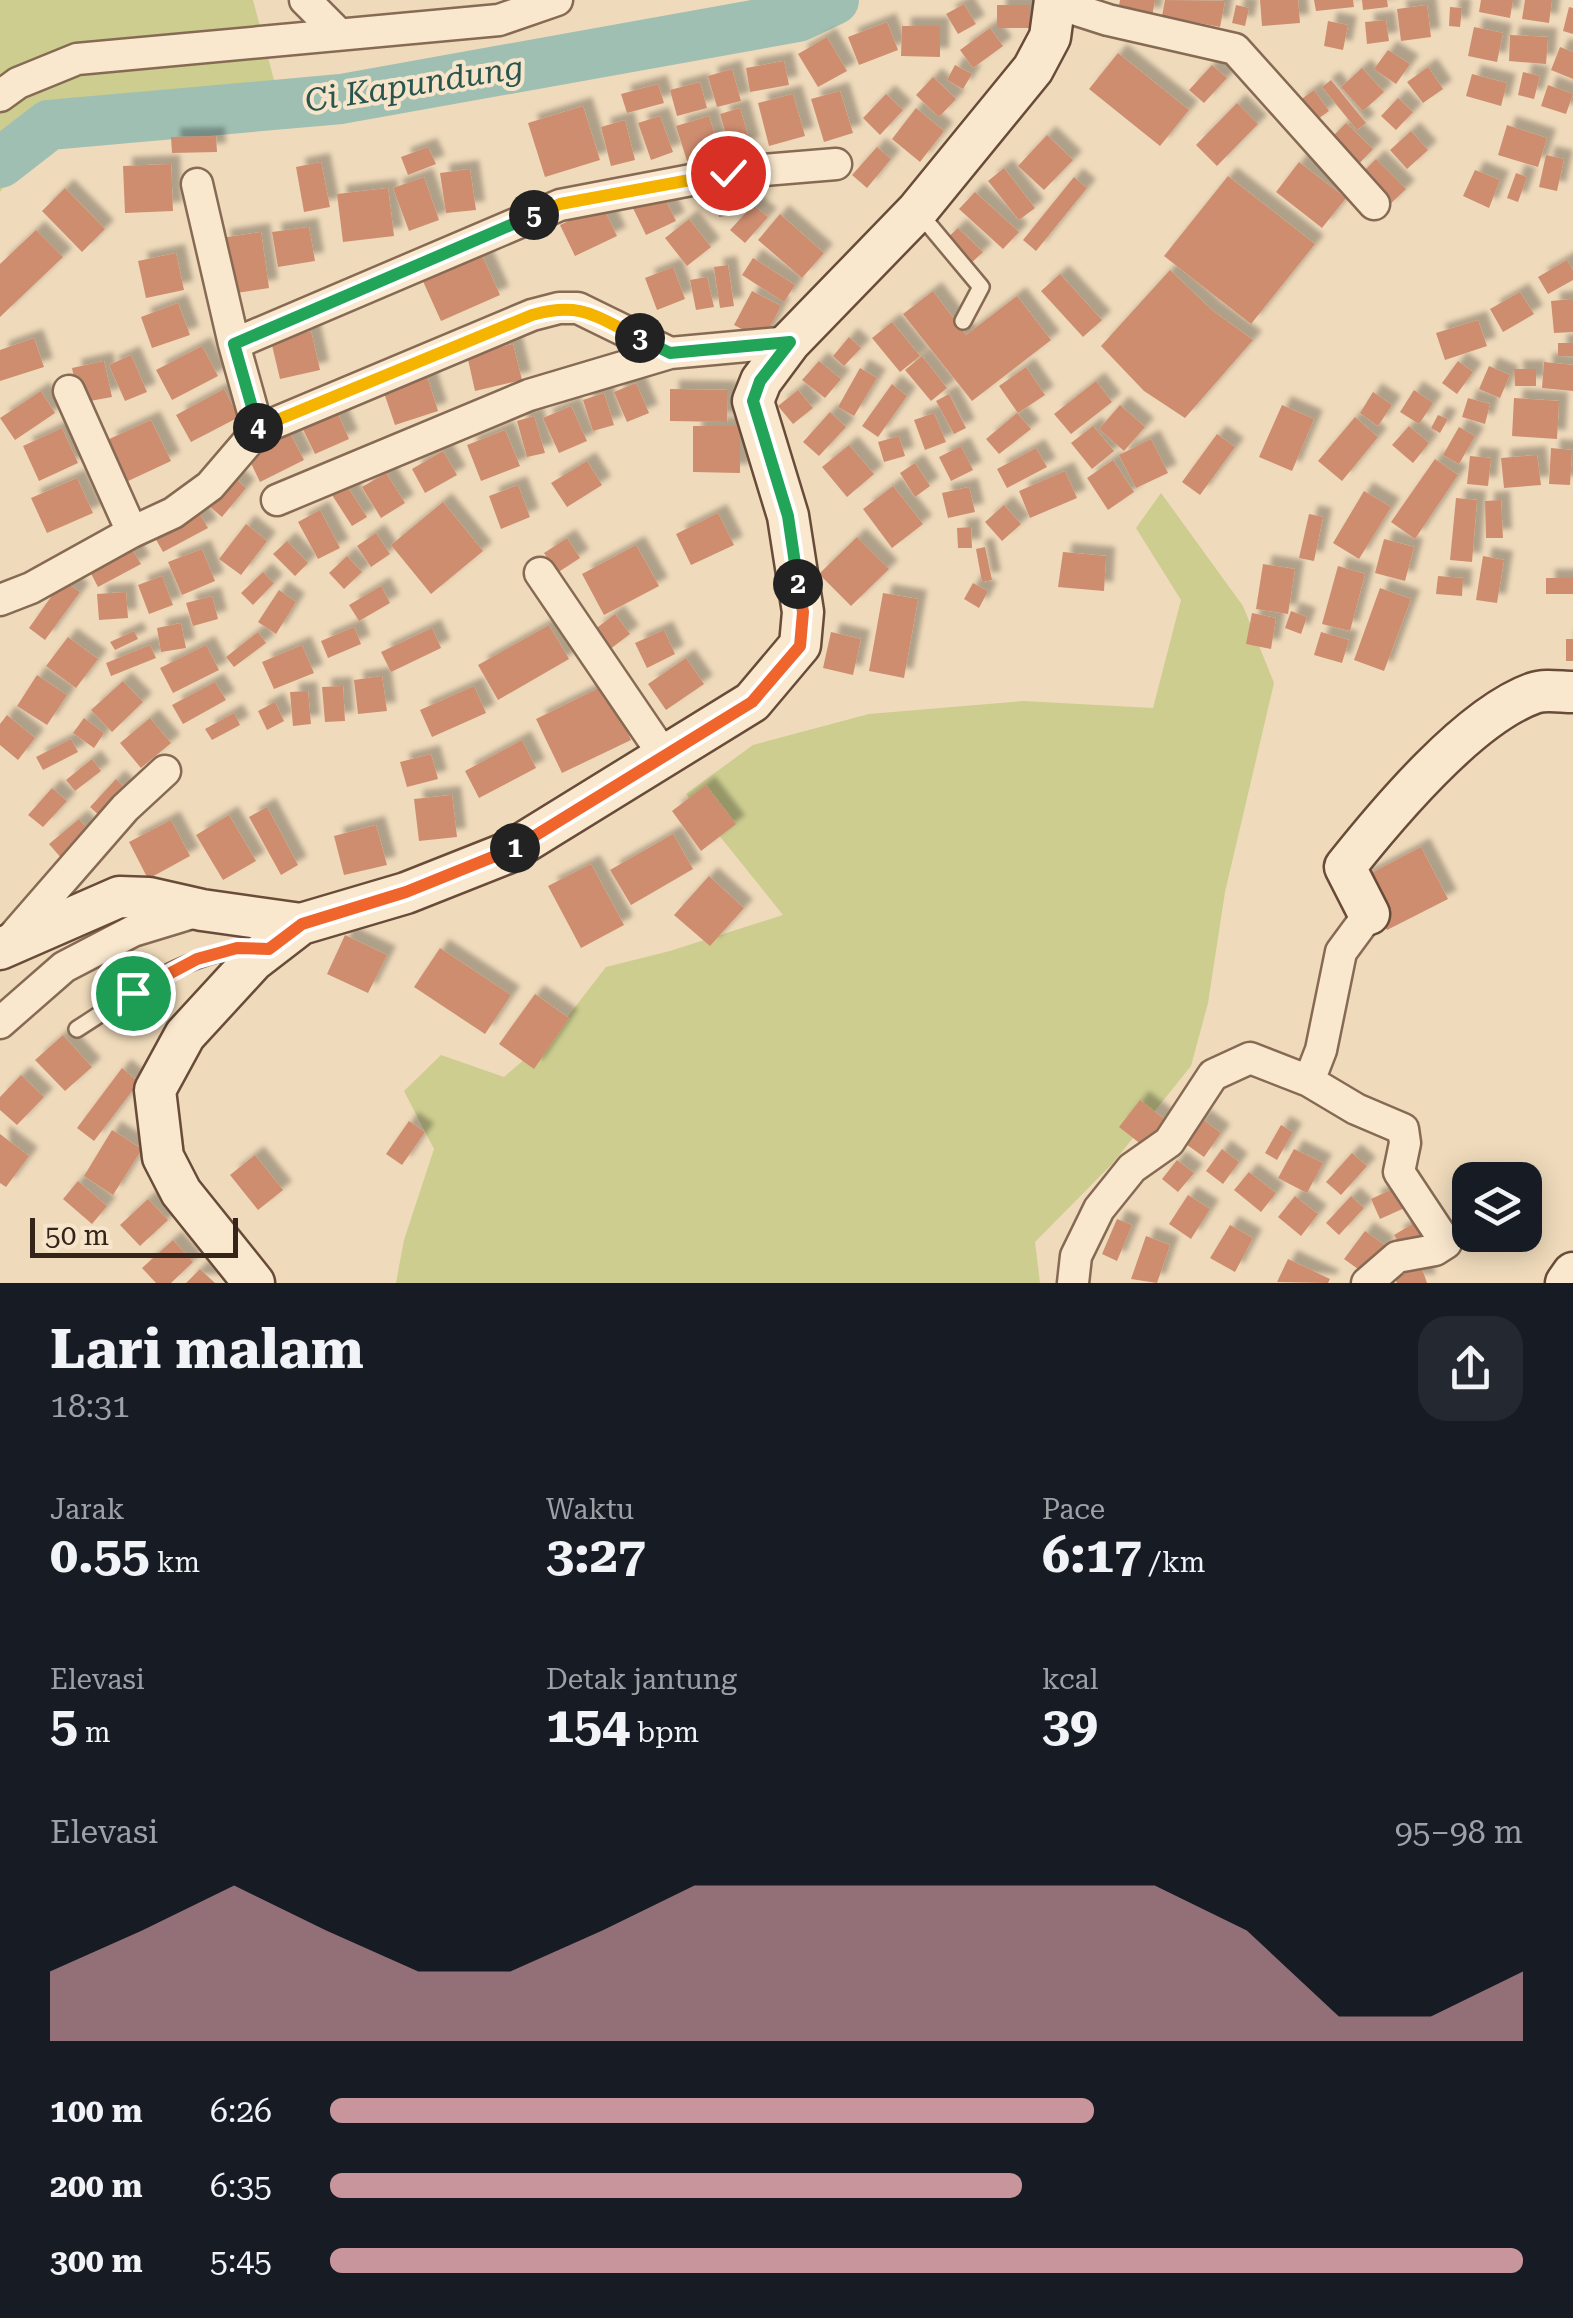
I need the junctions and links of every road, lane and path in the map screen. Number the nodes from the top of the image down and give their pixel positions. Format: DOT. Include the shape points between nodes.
graph roads {
  1 [pos="557,0"];
  2 [pos="306,2"];
  3 [pos="1067,3"];
  4 [pos="458,11"];
  5 [pos="336,32"];
  6 [pos="0,96"];
  7 [pos="836,164"];
  8 [pos="197,184"];
  9 [pos="1374,204"];
  10 [pos="917,211"];
  11 [pos="963,321"];
  12 [pos="790,342"];
  13 [pos="234,344"];
  14 [pos="670,353"];
  15 [pos="69,391"];
  16 [pos="258,430"];
  17 [pos="277,500"];
  18 [pos="132,532"];
  19 [pos="540,573"];
  20 [pos="0,600"];
  21 [pos="1573,692"];
  22 [pos="665,757"];
  23 [pos="166,771"];
  24 [pos="202,910"];
  25 [pos="1369,914"];
  26 [pos="302,924"];
  27 [pos="3,947"];
  28 [pos="269,949"];
  29 [pos="0,1023"];
  30 [pos="77,1030"];
  31 [pos="1309,1081"];
  32 [pos="1573,1273"];
  33 [pos="254,1283"];
  34 [pos="1072,1283"];
  35 [pos="1367,1283"];
  36 [pos="1566,1283"];
  1 -- 4 [label="street" via="499,20"];
  2 -- 5 [label="street"];
  3 -- 9 [label="street" via="1235,49"];
  3 -- 10 [label="main road" via="1044,51"];
  4 -- 5 [label="street"];
  5 -- 6 [label="street" via="77,59"];
  7 -- 13 [label="street" via="728,173 560,204"];
  8 -- 13 [label="street"];
  10 -- 11 [label="lane" via="981,287"];
  10 -- 12 [label="main road"];
  12 -- 14 [label="street"];
  12 -- 22 [label="main road" via="753,401 788,516 803,612 800,646 752,702"];
  13 -- 16 [label="street"];
  14 -- 16 [label="street" via="578,308 560,308"];
  14 -- 17 [label="street" via="529,395"];
  15 -- 18 [label="street"];
  16 -- 18 [label="street" via="210,486"];
  18 -- 20 [label="street"];
  19 -- 22 [label="street"];
  21 -- 25 [label="main road" via="1536,692 1472,728 1376,828 1344,867"];
  22 -- 26 [label="main road" via="507,853"];
  23 -- 27 [label="street"];
  24 -- 26 [label="main road"];
  24 -- 27 [label="main road" via="119,898"];
  24 -- 29 [label="street" via="134,931 64,966"];
  25 -- 31 [label="street" via="1341,952 1322,1050"];
  26 -- 28 [label="main road"];
  28 -- 30 [label="lane" via="237,948 197,959"];
  28 -- 33 [label="main road" via="184,1035 155,1090 163,1157 181,1192"];
  31 -- 34 [label="street" via="1250,1058 1213,1075 1169,1142 1132,1168 1099,1209 1076,1256"];
  31 -- 35 [label="street" via="1403,1128 1399,1172 1446,1243 1397,1258"];
  32 -- 36 [label="main road"];
}
